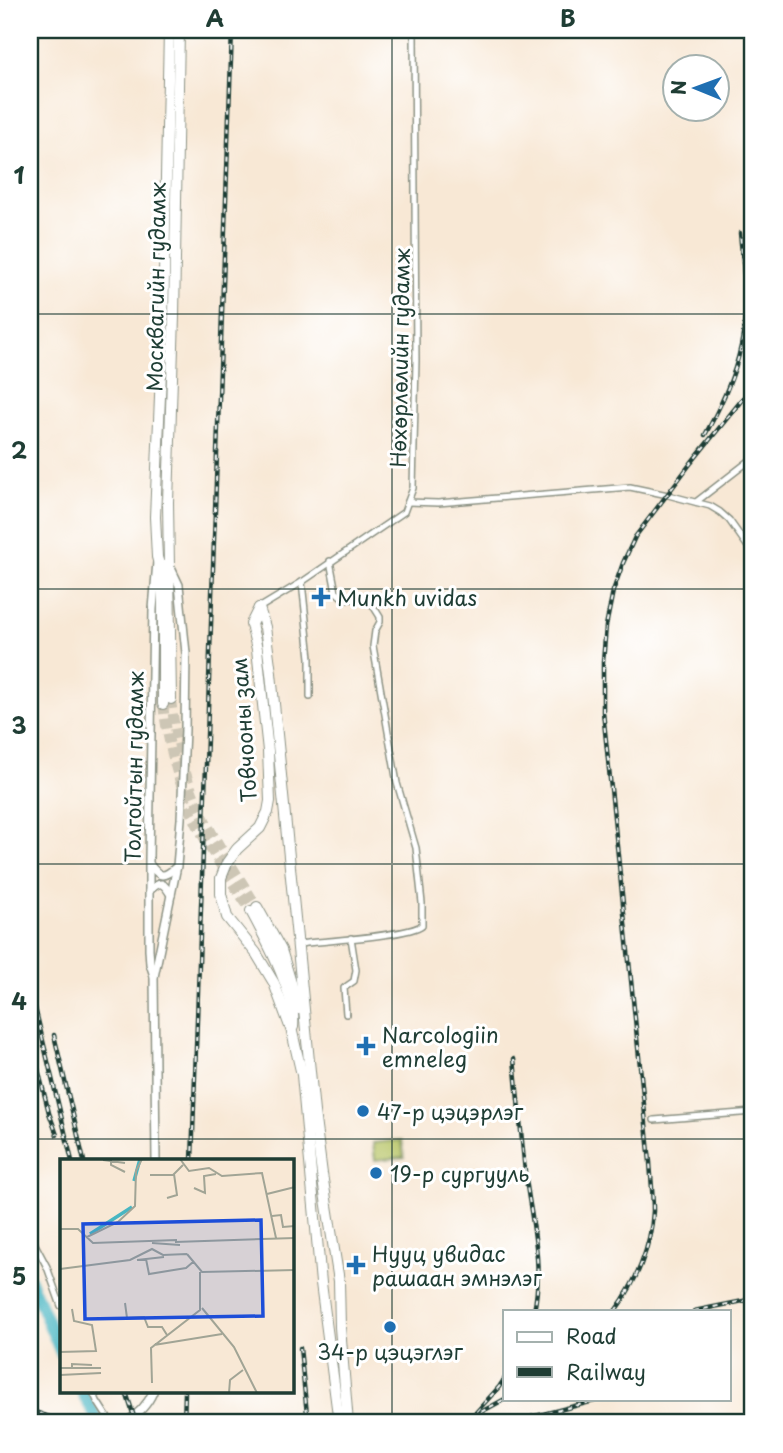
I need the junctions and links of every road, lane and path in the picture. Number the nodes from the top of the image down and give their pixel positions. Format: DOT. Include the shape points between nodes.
graph roads {
  1 [pos="169,30"];
  2 [pos="179,30"];
  3 [pos="414,30"];
  4 [pos="753,458"];
  5 [pos="408,502"];
  6 [pos="696,502"];
  7 [pos="753,554"];
  8 [pos="157,557"];
  9 [pos="330,561"];
  10 [pos="170,566"];
  11 [pos="302,582"];
  12 [pos="259,608"];
  13 [pos="310,697"];
  14 [pos="149,864"];
  15 [pos="177,866"];
  16 [pos="149,891"];
  17 [pos="172,895"];
  18 [pos="351,938"];
  19 [pos="298,944"];
  20 [pos="154,976"];
  21 [pos="346,1014"];
  22 [pos="306,1018"];
  23 [pos="292,1032"];
  24 [pos="753,1112"];
  25 [pos="654,1120"];
  26 [pos="156,1159"];
  27 [pos="30,1235"];
  28 [pos="60,1303"];
  29 [pos="94,1394"];
  30 [pos="152,1394"];
  31 [pos="111,1423"];
  32 [pos="124,1423"];
  33 [pos="340,1423"];
  34 [pos="348,1423"];
  1 -- 8 [label="highway, Москвагийн гудамж"];
  2 -- 10 [label="highway, Москвагийн гудамж"];
  3 -- 5 [label="street, Нөхөрлөлийн гудамж" via="416,361 413,488"];
  4 -- 6 [label="street"];
  5 -- 6 [label="street" via="630,487"];
  5 -- 9 [label="street" via="404,512 386,526"];
  6 -- 7 [label="street" via="729,520"];
  8 -- 10 [label="highway, Москвагийн гудамж" via="163,578 167,701"];
  8 -- 14 [label="main road, Толгойтын гудамж"];
  9 -- 11 [label="street"];
  9 -- 18 [label="street" via="336,592 343,598 370,601 380,617 373,646 397,783 416,848 422,903 419,928"];
  10 -- 15 [label="main road, Толгойтын гудамж" via="179,585 186,653"];
  11 -- 12 [label="street"];
  11 -- 13 [label="street"];
  12 -- 19 [label="highway, Товчооны зам" via="268,651"];
  12 -- 23 [label="highway, Товчооны зам" via="251,624 267,739 270,802 260,828 227,863 221,894 227,916 271,978"];
  14 -- 15 [label="main road" via="164,876"];
  14 -- 16 [label="main road, Толгойтын гудамж"];
  15 -- 17 [label="main road, Толгойтын гудамж"];
  16 -- 17 [label="main road" via="161,884"];
  16 -- 20 [label="main road, Толгойтын гудамж" via="149,957"];
  17 -- 20 [label="main road, Толгойтын гудамж"];
  18 -- 19 [label="street"];
  18 -- 21 [label="street" via="356,971 354,981 344,988"];
  19 -- 22 [label="highway, Товчооны зам"];
  20 -- 26 [label="main road, Толгойтын гудамж"];
  22 -- 23 [label="highway" via="299,1010 281,950 254,909 293,1011"];
  22 -- 34 [label="highway, Товчооны зам" via="322,1174 339,1281"];
  23 -- 33 [label="highway, Товчооны зам" via="302,1075"];
  24 -- 25 [label="street"];
  27 -- 28 [label="street"];
  29 -- 31 [label="street"];
  30 -- 32 [label="main road" via="135,1417"];
}
